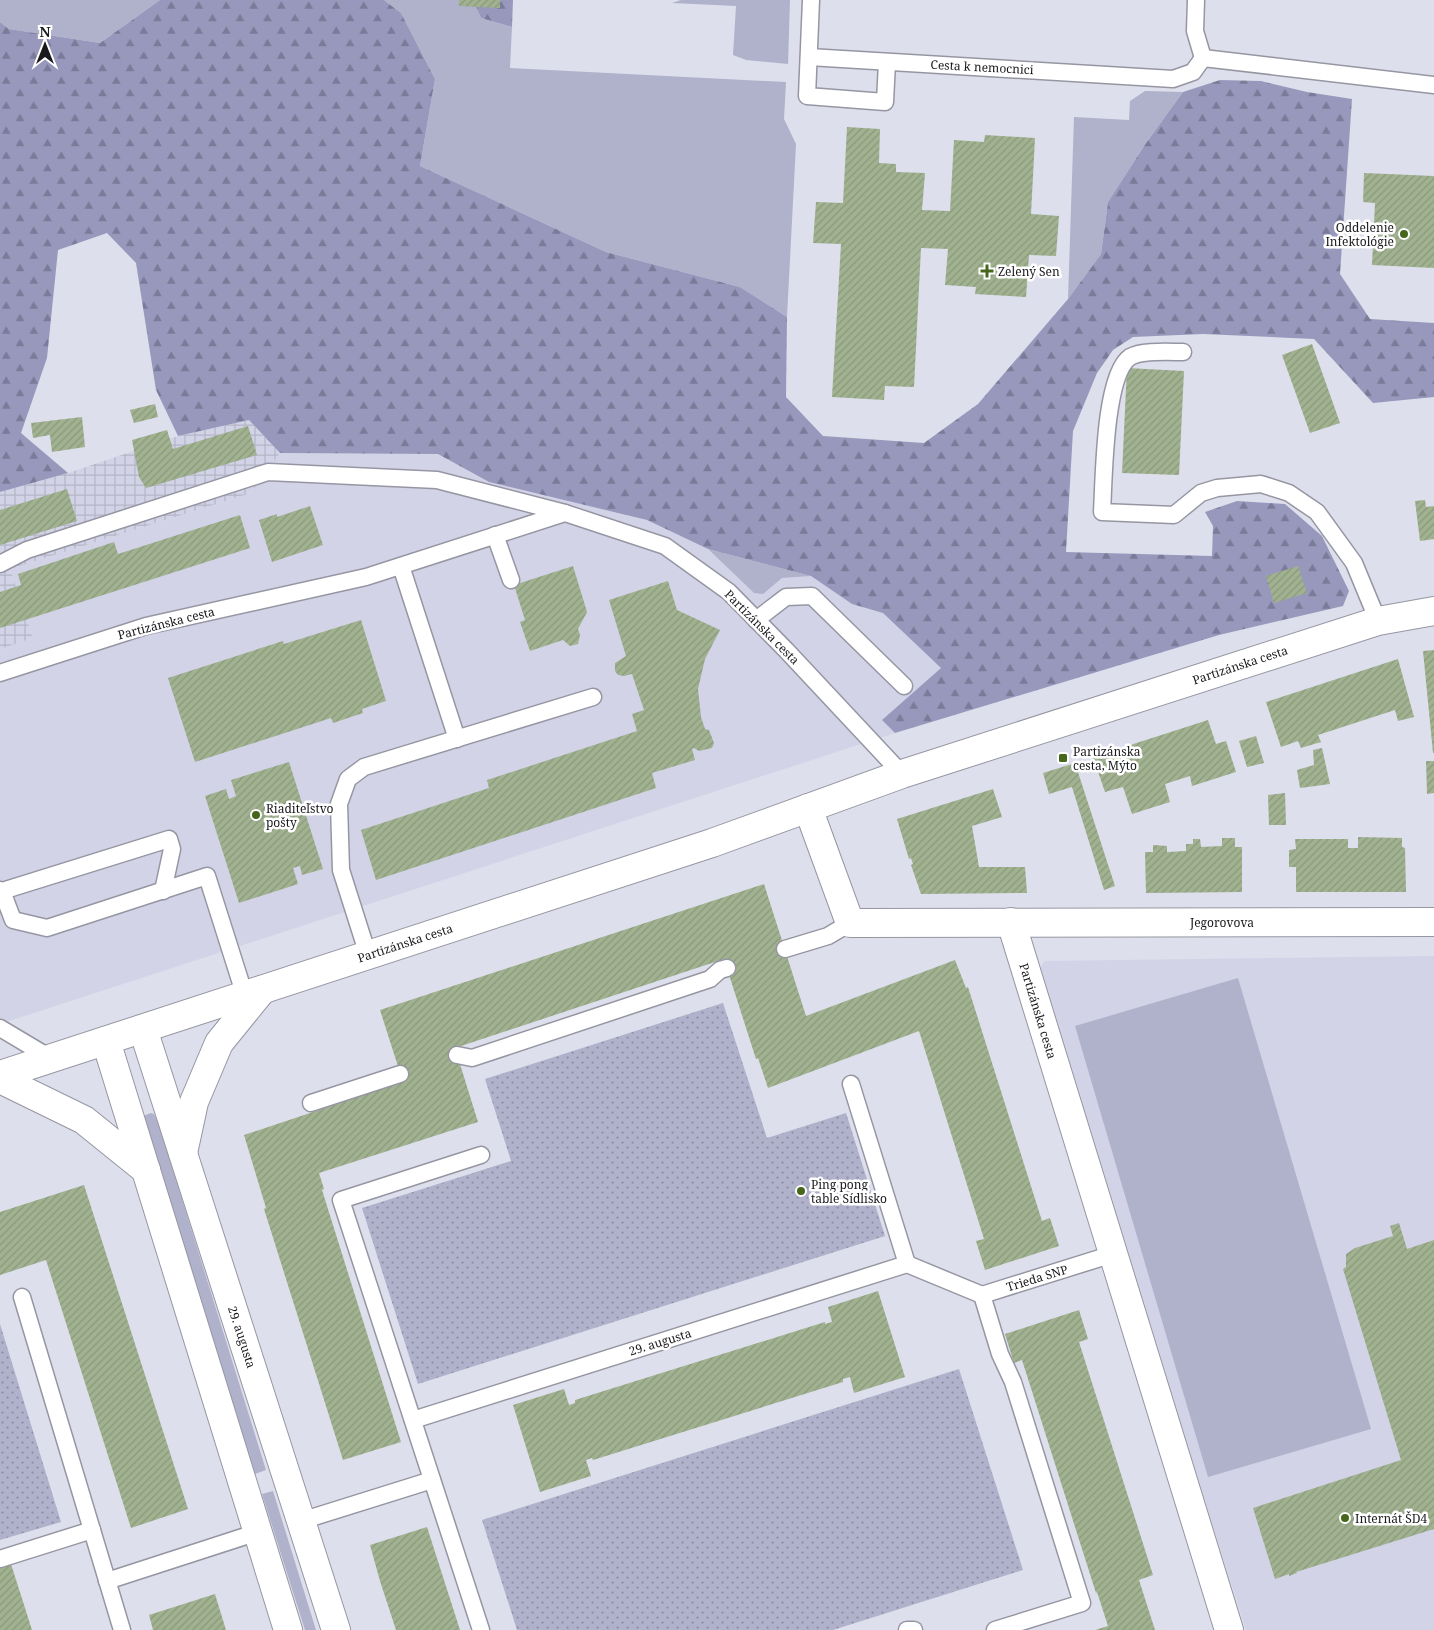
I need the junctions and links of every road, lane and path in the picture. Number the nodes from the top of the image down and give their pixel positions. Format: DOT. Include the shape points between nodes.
graph roads {
  1 [pos="811,0"];
  2 [pos="1196,0"];
  3 [pos="809,57"];
  4 [pos="1203,58"];
  5 [pos="887,62"];
  6 [pos="1434,84"];
  7 [pos="1183,352"];
  8 [pos="565,513"];
  9 [pos="495,535"];
  10 [pos="0,564"];
  11 [pos="400,566"];
  12 [pos="511,580"];
  13 [pos="1434,611"];
  14 [pos="756,620"];
  15 [pos="1378,621"];
  16 [pos="0,673"];
  17 [pos="904,686"];
  18 [pos="593,697"];
  19 [pos="457,739"];
  20 [pos="902,774"];
  21 [pos="808,808"];
  22 [pos="1,891"];
  23 [pos="163,891"];
  24 [pos="1011,922"];
  25 [pos="1434,922"];
  26 [pos="850,923"];
  27 [pos="785,950"];
  28 [pos="368,955"];
  29 [pos="727,968"];
  30 [pos="254,993"];
  31 [pos="0,1028"];
  32 [pos="143,1029"];
  33 [pos="106,1041"];
  34 [pos="457,1056"];
  35 [pos="52,1059"];
  36 [pos="400,1074"];
  37 [pos="0,1077"];
  38 [pos="851,1084"];
  39 [pos="311,1103"];
  40 [pos="183,1154"];
  41 [pos="481,1155"];
  42 [pos="146,1170"];
  43 [pos="1113,1254"];
  44 [pos="907,1264"];
  45 [pos="982,1295"];
  46 [pos="22,1298"];
  47 [pos="413,1420"];
  48 [pos="432,1480"];
  49 [pos="301,1521"];
  50 [pos="92,1530"];
  51 [pos="258,1532"];
  52 [pos="0,1559"];
  53 [pos="107,1581"];
  54 [pos="122,1630"];
  55 [pos="288,1630"];
  56 [pos="336,1630"];
  57 [pos="481,1630"];
  58 [pos="907,1630"];
  59 [pos="914,1630"];
  60 [pos="995,1630"];
  61 [pos="1229,1630"];
  1 -- 3 [label="lane"];
  2 -- 4 [label="lane" via="1195,31"];
  3 -- 5 [label="lane, Cesta k nemocnici"];
  3 -- 5 [label="lane" via="807,96 885,102"];
  4 -- 5 [label="lane, Cesta k nemocnici" via="1193,72 1174,78"];
  4 -- 6 [label="lane"];
  7 -- 15 [label="lane" via="1140,353 1130,357 1121,367 1114,386 1107,430 1102,512 1174,515 1201,493 1217,488 1261,484 1288,493 1317,512 1354,563"];
  8 -- 9 [label="lane, Partizánska cesta"];
  8 -- 10 [label="lane, Partizánska cesta" via="437,480 268,472 27,550"];
  8 -- 14 [label="lane, Partizánska cesta" via="665,546 729,592"];
  9 -- 11 [label="lane, Partizánska cesta"];
  9 -- 12 [label="lane"];
  11 -- 16 [label="lane, Partizánska cesta" via="366,577 146,626"];
  11 -- 19 [label="lane"];
  13 -- 15 [label="street, Partizánska cesta"];
  14 -- 17 [label="lane" via="786,597 812,596"];
  14 -- 20 [label="lane, Partizánska cesta"];
  15 -- 20 [label="street, Partizánska cesta"];
  18 -- 19 [label="lane"];
  19 -- 28 [label="lane" via="364,768 348,779 339,804 341,870"];
  20 -- 21 [label="street, Partizánska cesta"];
  21 -- 26 [label="street"];
  21 -- 28 [label="street, Partizánska cesta" via="712,843"];
  22 -- 23 [label="lane" via="13,920 47,928"];
  22 -- 23 [label="lane" via="169,839 172,849"];
  23 -- 30 [label="lane" via="207,876"];
  24 -- 25 [label="street, Jegorovova"];
  24 -- 26 [label="street"];
  24 -- 43 [label="street, Partizánska cesta"];
  26 -- 27 [label="lane" via="828,936"];
  28 -- 30 [label="street, Partizánska cesta"];
  29 -- 34 [label="lane" via="710,980 472,1058"];
  30 -- 32 [label="street, Partizánska cesta"];
  30 -- 40 [label="street, 29. augusta" via="219,1043 194,1102"];
  31 -- 35 [label="lane"];
  32 -- 33 [label="street, Partizánska cesta"];
  32 -- 40 [label="street, 29. augusta"];
  33 -- 35 [label="street, Partizánska cesta"];
  33 -- 42 [label="street"];
  35 -- 37 [label="street, Partizánska cesta"];
  36 -- 39 [label="lane"];
  37 -- 42 [label="street" via="84,1120"];
  38 -- 44 [label="lane"];
  40 -- 49 [label="street, 29. augusta"];
  41 -- 47 [label="lane" via="341,1200"];
  42 -- 51 [label="street"];
  43 -- 45 [label="lane, Trieda SNP"];
  43 -- 61 [label="street"];
  44 -- 45 [label="lane"];
  44 -- 47 [label="lane, 29. augusta"];
  45 -- 60 [label="lane" via="1000,1354 1013,1382 1082,1603"];
  46 -- 50 [label="lane"];
  47 -- 48 [label="lane"];
  48 -- 49 [label="lane"];
  48 -- 57 [label="lane"];
  49 -- 56 [label="street, 29. augusta"];
  50 -- 52 [label="lane"];
  50 -- 53 [label="lane"];
  51 -- 53 [label="lane"];
  51 -- 55 [label="street"];
  53 -- 54 [label="lane"];
  58 -- 59 [label="lane"];
}
